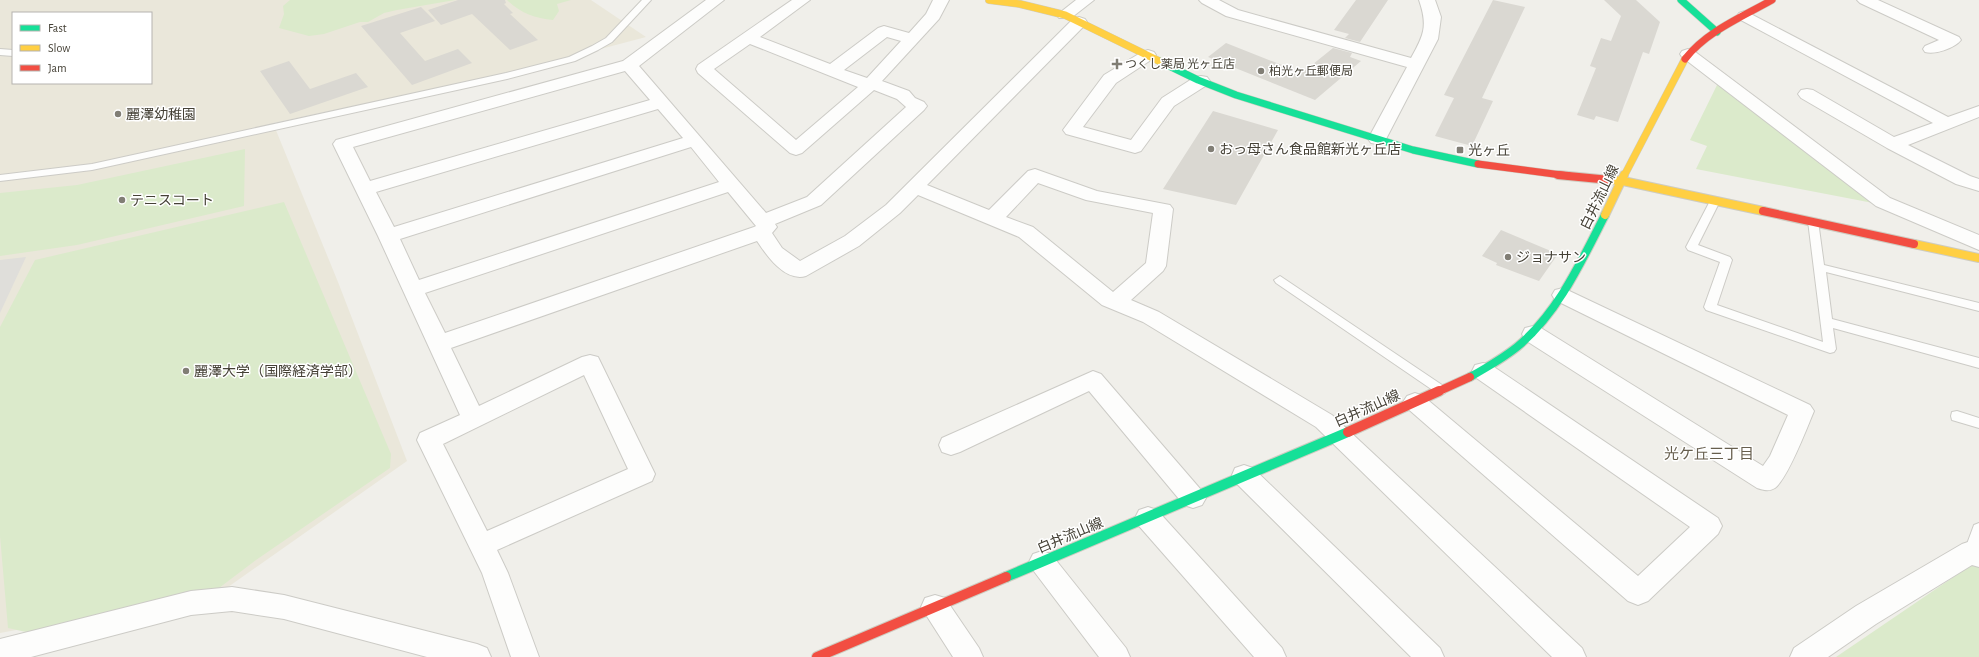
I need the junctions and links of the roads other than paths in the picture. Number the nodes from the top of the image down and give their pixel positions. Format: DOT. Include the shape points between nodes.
graph roads {
  1 [pos="647,0"];
  2 [pos="716,0"];
  3 [pos="802,0"];
  4 [pos="941,0"];
  5 [pos="989,0"];
  6 [pos="1086,0"];
  7 [pos="1207,0"];
  8 [pos="1427,0"];
  9 [pos="1681,0"];
  10 [pos="1865,0"];
  11 [pos="1767,1"];
  12 [pos="1745,16"];
  13 [pos="1072,19"];
  14 [pos="1717,32"];
  15 [pos="748,38"];
  16 [pos="912,38"];
  17 [pos="1931,49"];
  18 [pos="0,52"];
  19 [pos="12,53"];
  20 [pos="1688,54"];
  21 [pos="1148,55"];
  22 [pos="629,65"];
  23 [pos="1416,65"];
  24 [pos="832,71"];
  25 [pos="1201,81"];
  26 [pos="871,84"];
  27 [pos="1807,94"];
  28 [pos="662,102"];
  29 [pos="1979,111"];
  30 [pos="1947,123"];
  31 [pos="1377,139"];
  32 [pos="695,140"];
  33 [pos="1893,144"];
  34 [pos="0,178"];
  35 [pos="1623,181"];
  36 [pos="732,184"];
  37 [pos="1979,185"];
  38 [pos="914,187"];
  39 [pos="364,189"];
  40 [pos="1715,202"];
  41 [pos="992,218"];
  42 [pos="1813,221"];
  43 [pos="762,227"];
  44 [pos="388,236"];
  45 [pos="1979,243"];
  46 [pos="1979,258"];
  47 [pos="1819,267"];
  48 [pos="1280,280"];
  49 [pos="413,290"];
  50 [pos="1563,295"];
  51 [pos="1115,302"];
  52 [pos="1979,307"];
  53 [pos="1827,322"];
  54 [pos="1533,334"];
  55 [pos="438,344"];
  56 [pos="1979,363"];
  57 [pos="1483,371"];
  58 [pos="1440,390"];
  59 [pos="1415,402"];
  60 [pos="1957,416"];
  61 [pos="473,418"];
  62 [pos="1979,423"];
  63 [pos="1340,435"];
  64 [pos="950,445"];
  65 [pos="1244,475"];
  66 [pos="1193,498"];
  67 [pos="1148,518"];
  68 [pos="482,545"];
  69 [pos="1976,546"];
  70 [pos="1042,562"];
  71 [pos="935,607"];
  72 [pos="0,652"];
  73 [pos="477,657"];
  74 [pos="525,657"];
  75 [pos="817,657"];
  76 [pos="969,657"];
  77 [pos="1116,657"];
  78 [pos="1272,657"];
  79 [pos="1430,657"];
  80 [pos="1572,657"];
  81 [pos="1804,657"];
  1 -- 34 [label="lane" via="609,40 572,59 507,76 92,167"];
  2 -- 22 [label="street"];
  3 -- 15 [label="street"];
  4 -- 16 [label="street" via="933,16"];
  5 -- 13 [label="main road" via="1020,4"];
  6 -- 13 [label="street"];
  7 -- 23 [label="street" via="1232,14"];
  8 -- 23 [label="street" via="1433,17 1430,39"];
  9 -- 14 [label="main road"];
  10 -- 17 [label="street" via="1953,40"];
  11 -- 12 [label="main road, 白井流山線"];
  12 -- 14 [label="main road, 白井流山線"];
  12 -- 30 [label="street"];
  13 -- 21 [label="main road"];
  13 -- 38 [label="street"];
  14 -- 20 [label="main road, 白井流山線"];
  15 -- 24 [label="street"];
  15 -- 26 [label="street" via="704,69 796,149"];
  16 -- 24 [label="street" via="884,31"];
  16 -- 26 [label="street"];
  18 -- 19 [label="lane"];
  20 -- 35 [label="main road, 白井流山線" via="1635,153"];
  20 -- 45 [label="street" via="1883,202"];
  21 -- 25 [label="main road"];
  21 -- 25 [label="street" via="1110,79 1072,130 1135,147 1168,102"];
  22 -- 28 [label="street"];
  22 -- 39 [label="street" via="342,144"];
  23 -- 31 [label="street"];
  24 -- 26 [label="street"];
  25 -- 31 [label="main road" via="1236,95"];
  26 -- 43 [label="street" via="903,94 909,102 918,106 814,201"];
  27 -- 33 [label="street"];
  28 -- 32 [label="street"];
  28 -- 39 [label="street"];
  29 -- 30 [label="street"];
  30 -- 33 [label="street"];
  31 -- 35 [label="main road" via="1451,159 1490,166"];
  32 -- 36 [label="street"];
  32 -- 44 [label="street"];
  33 -- 37 [label="street" via="1963,180"];
  35 -- 40 [label="main road"];
  35 -- 50 [label="main road, 白井流山線"];
  36 -- 43 [label="street"];
  36 -- 49 [label="street"];
  38 -- 41 [label="street"];
  38 -- 43 [label="street" via="893,209 852,241 799,271 775,253"];
  39 -- 44 [label="street"];
  40 -- 42 [label="main road"];
  40 -- 53 [label="lane" via="1692,247 1726,260 1710,307 1830,349"];
  41 -- 51 [label="street" via="1026,232"];
  41 -- 51 [label="street" via="1035,175 1093,196 1163,209 1156,266"];
  42 -- 46 [label="main road"];
  42 -- 47 [label="lane"];
  43 -- 55 [label="street"];
  44 -- 49 [label="street"];
  47 -- 52 [label="lane"];
  47 -- 53 [label="lane"];
  48 -- 58 [label="lane"];
  49 -- 55 [label="street"];
  50 -- 54 [label="main road, 白井流山線"];
  50 -- 54 [label="street" via="1802,411 1780,461 1766,481"];
  51 -- 63 [label="street" via="1151,317 1324,421"];
  53 -- 56 [label="lane"];
  54 -- 57 [label="main road, 白井流山線" via="1508,355"];
  55 -- 61 [label="street"];
  57 -- 58 [label="main road, 白井流山線"];
  57 -- 59 [label="street" via="1709,526 1638,593"];
  58 -- 59 [label="main road, 白井流山線"];
  59 -- 63 [label="main road, 白井流山線"];
  60 -- 62 [label="lane"];
  61 -- 68 [label="street" via="429,440"];
  61 -- 68 [label="street" via="590,363 643,474"];
  63 -- 65 [label="main road, 白井流山線"];
  63 -- 80 [label="street"];
  64 -- 66 [label="street" via="1093,380"];
  65 -- 66 [label="main road, 白井流山線"];
  65 -- 79 [label="street"];
  66 -- 67 [label="main road, 白井流山線"];
  67 -- 70 [label="main road, 白井流山線"];
  67 -- 78 [label="street"];
  68 -- 74 [label="street" via="495,573"];
  69 -- 81 [label="street"];
  70 -- 71 [label="main road, 白井流山線"];
  70 -- 77 [label="street"];
  71 -- 75 [label="main road, 白井流山線"];
  71 -- 76 [label="street"];
  72 -- 73 [label="street" via="191,604 232,599 284,607"];
}
